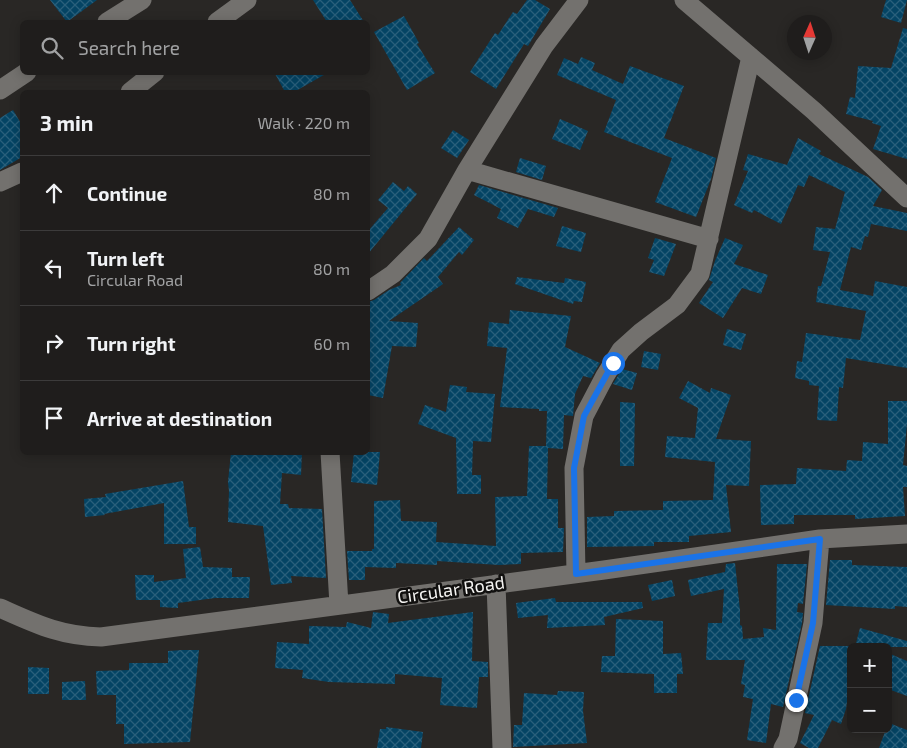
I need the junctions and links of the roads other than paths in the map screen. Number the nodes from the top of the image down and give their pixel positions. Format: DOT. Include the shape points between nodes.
graph roads {
  1 [pos="142,0"];
  2 [pos="247,0"];
  3 [pos="579,0"];
  4 [pos="684,0"];
  5 [pos="109,20"];
  6 [pos="220,20"];
  7 [pos="751,57"];
  8 [pos="22,75"];
  9 [pos="151,75"];
  10 [pos="0,90"];
  11 [pos="132,90"];
  12 [pos="467,170"];
  13 [pos="20,173"];
  14 [pos="0,182"];
  15 [pos="907,198"];
  16 [pos="709,239"];
  17 [pos="370,290"];
  18 [pos="330,455"];
  19 [pos="907,534"];
  20 [pos="820,539"];
  21 [pos="576,574"];
  22 [pos="496,584"];
  23 [pos="339,605"];
  24 [pos="0,608"];
  25 [pos="502,748"];
  26 [pos="783,748"];
  1 -- 5 [label="street"];
  2 -- 6 [label="street"];
  3 -- 12 [label="street" via="544,46"];
  4 -- 7 [label="street"];
  7 -- 15 [label="street"];
  7 -- 16 [label="street"];
  8 -- 10 [label="street"];
  9 -- 11 [label="street"];
  12 -- 16 [label="street"];
  12 -- 17 [label="street" via="428,239 393,274"];
  13 -- 14 [label="street"];
  16 -- 21 [label="street" via="700,274 689,291 677,305 621,350 584,416 574,468"];
  18 -- 23 [label="street"];
  19 -- 20 [label="street, Circular Road"];
  20 -- 21 [label="street, Circular Road"];
  20 -- 26 [label="street" via="813,623 788,739"];
  21 -- 22 [label="street, Circular Road"];
  22 -- 23 [label="street, Circular Road"];
  22 -- 25 [label="street"];
  23 -- 24 [label="street, Circular Road" via="101,637 83,637 43,628"];
}
